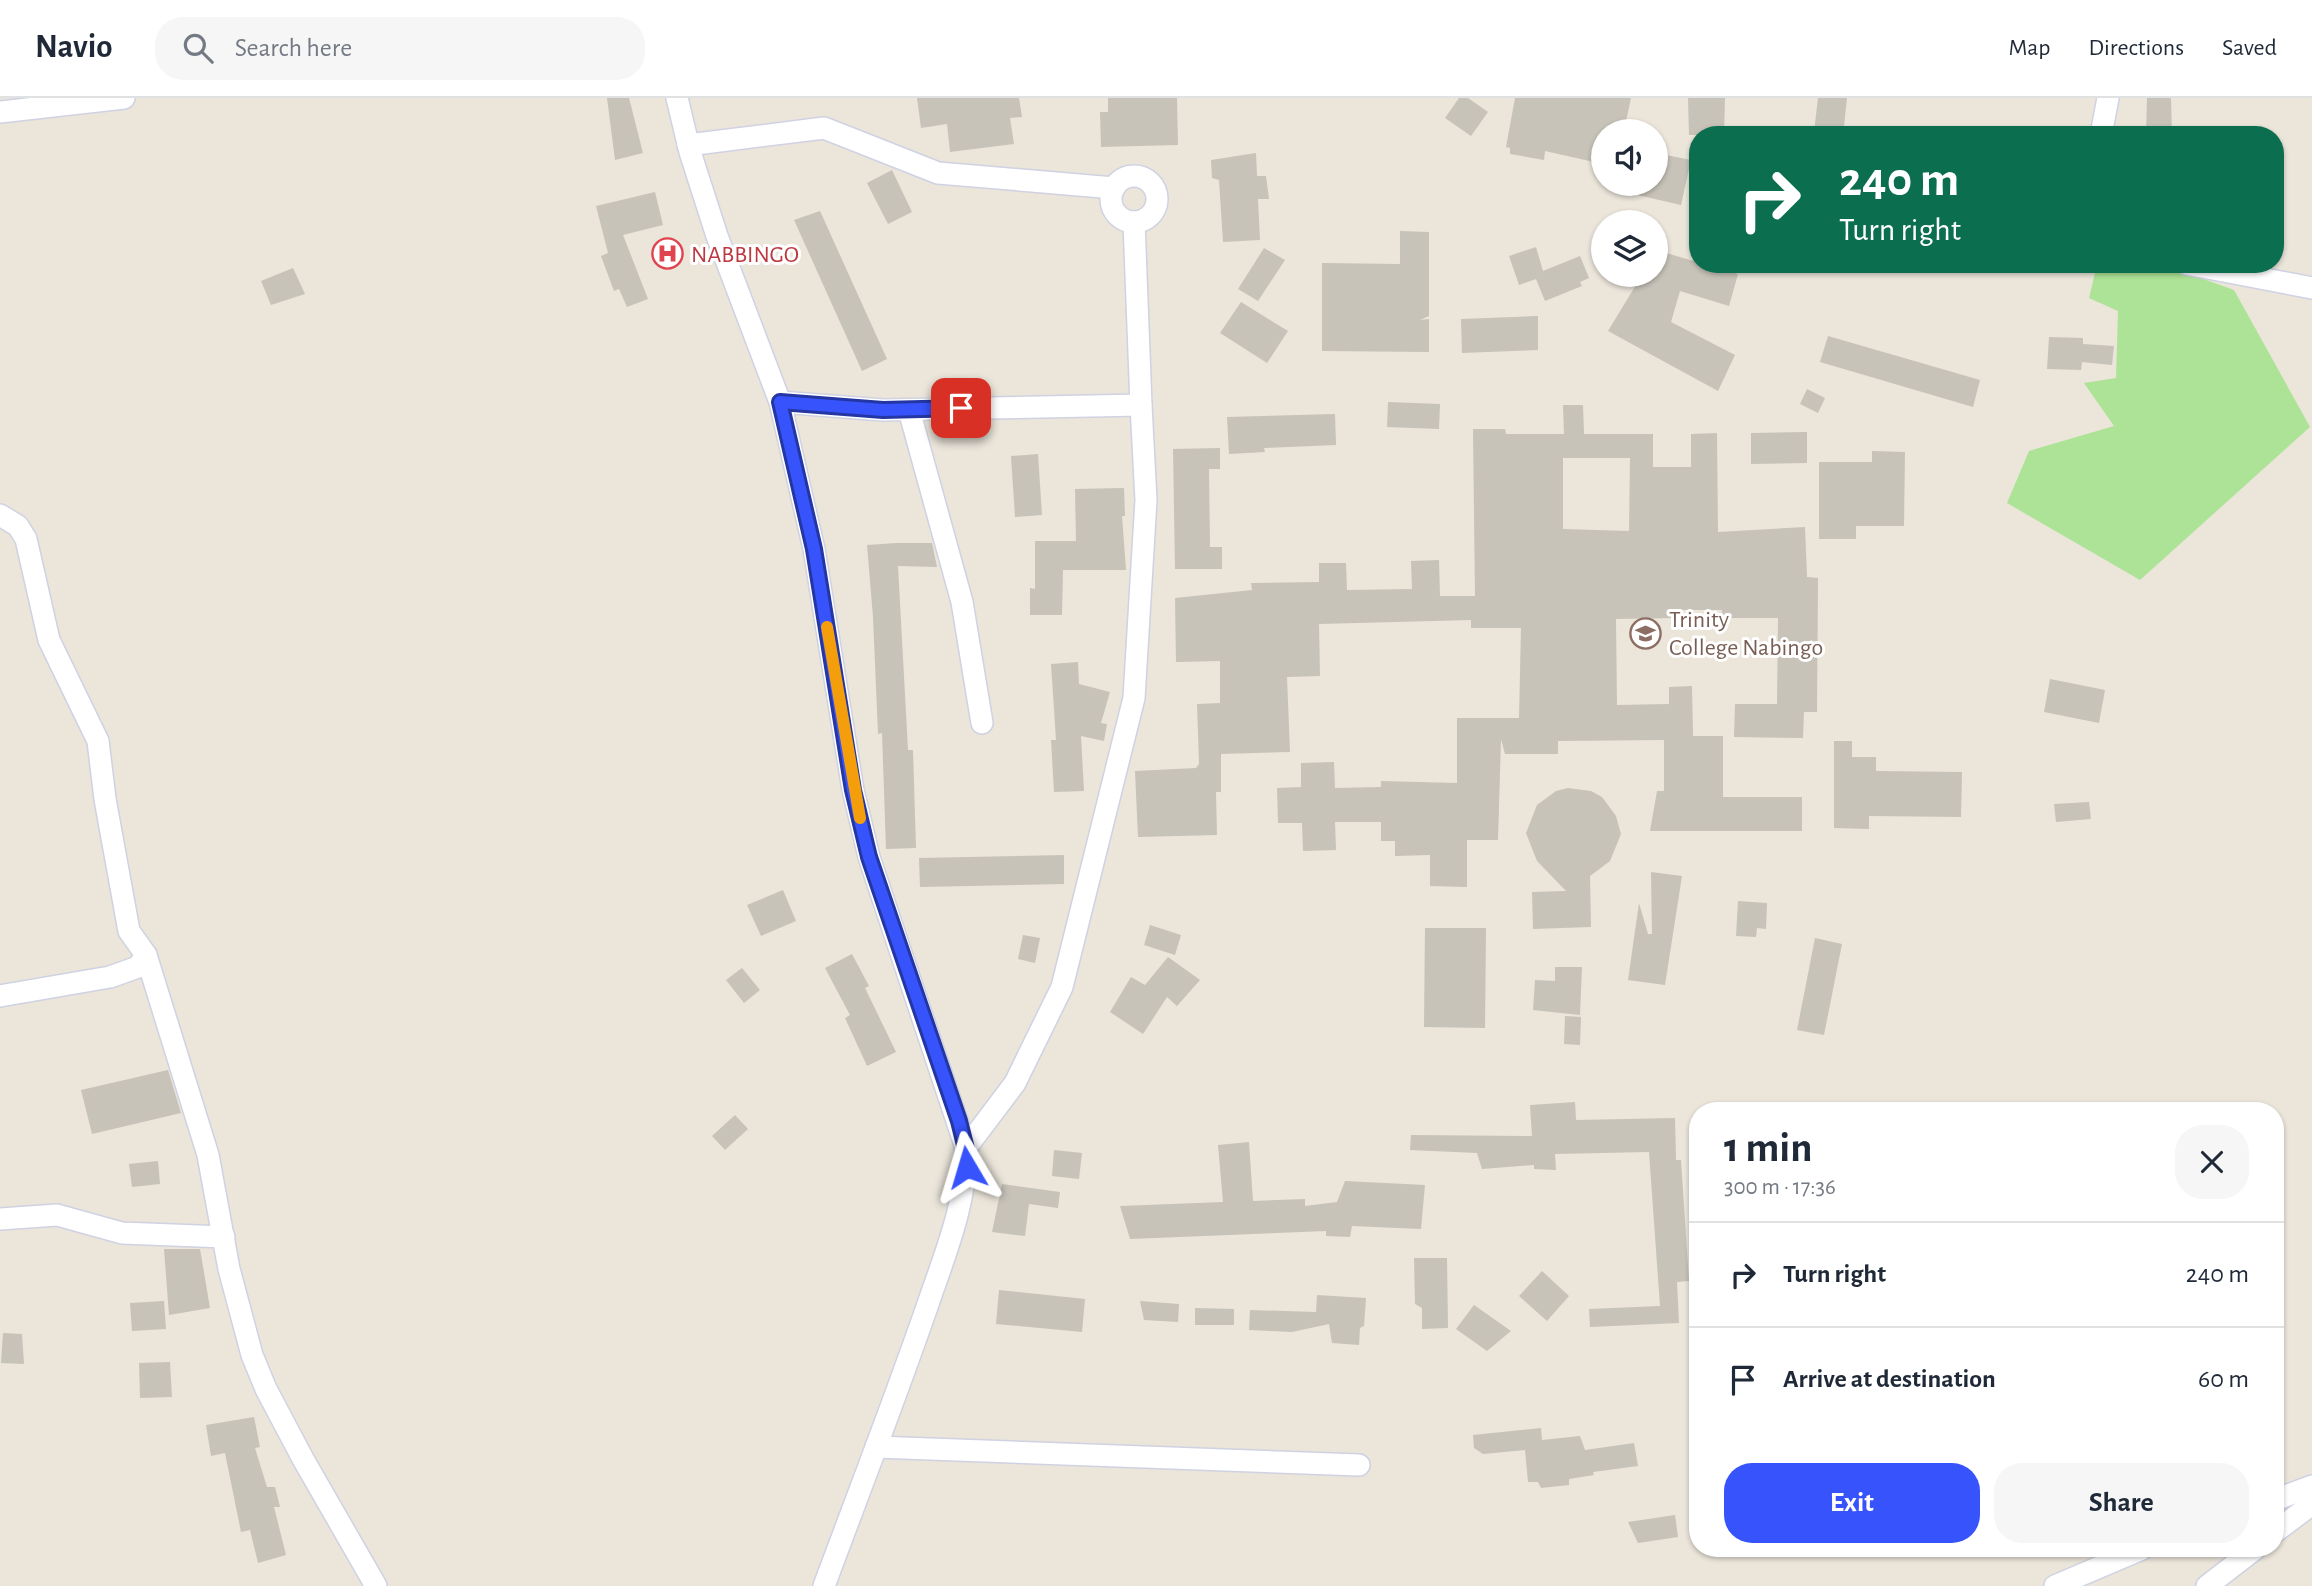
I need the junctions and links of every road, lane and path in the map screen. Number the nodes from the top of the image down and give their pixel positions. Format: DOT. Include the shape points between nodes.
graph roads {
  1 [pos="124,98"];
  2 [pos="677,98"];
  3 [pos="2108,98"];
  4 [pos="0,112"];
  5 [pos="2103,126"];
  6 [pos="688,145"];
  7 [pos="1114,188"];
  8 [pos="1134,222"];
  9 [pos="2234,273"];
  10 [pos="2312,288"];
  11 [pos="780,402"];
  12 [pos="1141,405"];
  13 [pos="909,410"];
  14 [pos="0,515"];
  15 [pos="982,723"];
  16 [pos="146,955"];
  17 [pos="0,996"];
  18 [pos="966,1149"];
  19 [pos="0,1219"];
  20 [pos="224,1237"];
  21 [pos="876,1447"];
  22 [pos="1359,1465"];
  23 [pos="2312,1486"];
  24 [pos="2284,1497"];
  25 [pos="2312,1504"];
  26 [pos="2284,1525"];
  27 [pos="2123,1557"];
  28 [pos="2245,1557"];
  29 [pos="376,1586"];
  30 [pos="824,1586"];
  31 [pos="2055,1586"];
  32 [pos="2207,1586"];
  1 -- 4 [label="street"];
  2 -- 6 [label="street"];
  3 -- 5 [label="street"];
  6 -- 7 [label="street" via="824,128 938,173"];
  6 -- 11 [label="street"];
  7 -- 8 [label="street" via="1114,211"];
  7 -- 8 [label="street" via="1134,176 1153,186 1156,206 1148,218"];
  8 -- 12 [label="street"];
  9 -- 10 [label="street"];
  11 -- 13 [label="street"];
  11 -- 18 [label="street" via="814,549 853,790 869,857"];
  12 -- 13 [label="street"];
  12 -- 18 [label="street" via="1146,500 1134,698 1062,987 1015,1083"];
  13 -- 15 [label="street" via="961,602"];
  14 -- 16 [label="street" via="18,526 26,539 49,640 95,730 124,911 129,931"];
  16 -- 17 [label="street" via="138,967 110,977"];
  16 -- 20 [label="street" via="208,1155"];
  18 -- 21 [label="street" via="960,1205"];
  19 -- 20 [label="street" via="57,1215 122,1233"];
  20 -- 29 [label="street" via="241,1318 266,1389"];
  21 -- 22 [label="street"];
  21 -- 30 [label="street"];
  23 -- 24 [label="street"];
  25 -- 26 [label="street"];
  27 -- 31 [label="street"];
  28 -- 32 [label="street"];
}
